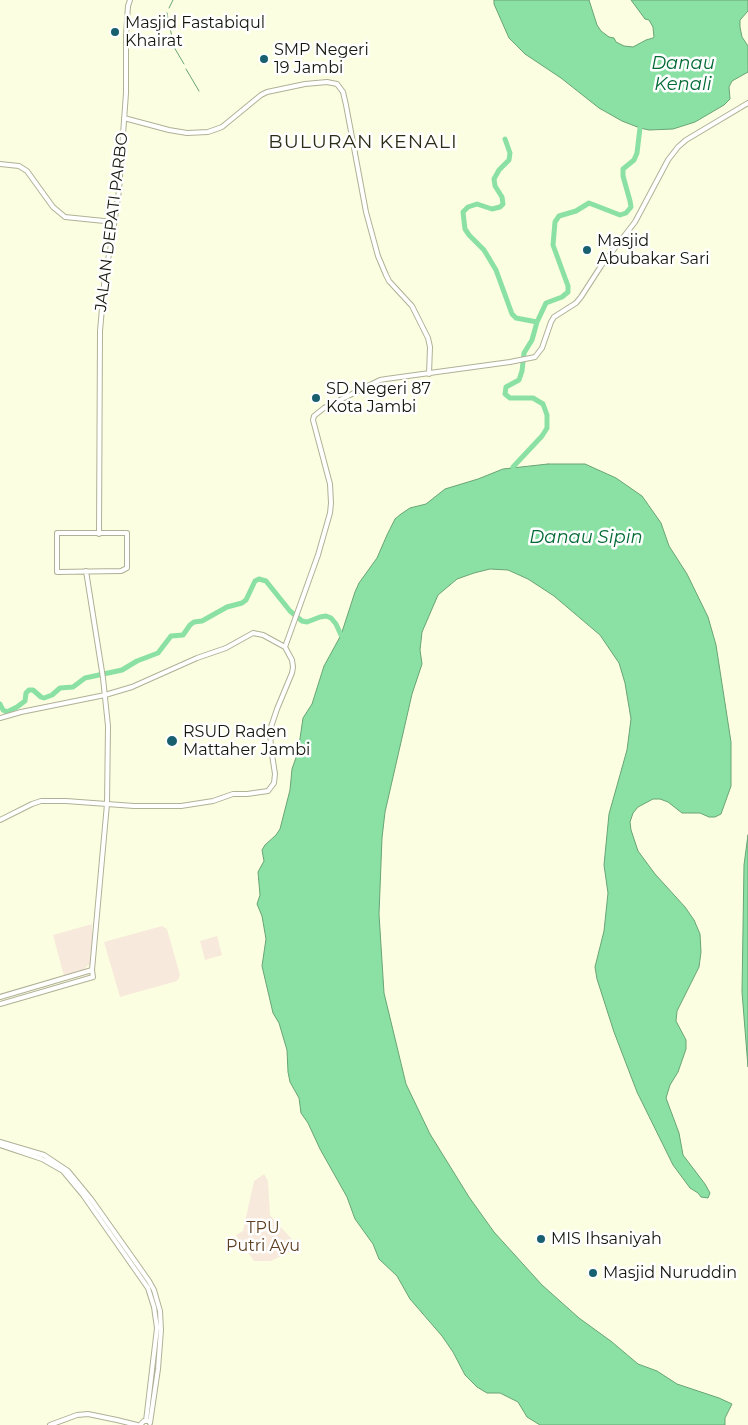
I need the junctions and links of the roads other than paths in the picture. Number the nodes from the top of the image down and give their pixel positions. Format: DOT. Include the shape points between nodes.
graph roads {
  1 [pos="130,0"];
  2 [pos="748,103"];
  3 [pos="124,118"];
  4 [pos="0,164"];
  5 [pos="114,222"];
  6 [pos="429,374"];
  7 [pos="99,534"];
  8 [pos="86,572"];
  9 [pos="285,647"];
  10 [pos="105,695"];
  11 [pos="0,718"];
  12 [pos="107,804"];
  13 [pos="0,820"];
  14 [pos="92,970"];
  15 [pos="0,997"];
  16 [pos="0,1004"];
  17 [pos="0,1143"];
  18 [pos="149,1423"];
  19 [pos="50,1425"];
  20 [pos="138,1425"];
  1 -- 3 [label="street, JALAN DEPATI PARBO"];
  2 -- 6 [label="street" via="678,147 632,226 581,297 554,317 538,355 532,359"];
  3 -- 5 [label="street, JALAN DEPATI PARBO"];
  3 -- 6 [label="street" via="169,130 208,132 222,128 261,94 305,84 337,84 346,105 366,212 378,256 389,281 412,306 428,338"];
  4 -- 5 [label="street" via="19,166 27,171 53,207 65,217"];
  5 -- 7 [label="street, JALAN DEPATI PARBO" via="100,331"];
  6 -- 9 [label="street" via="380,380 314,416 331,502 318,555"];
  7 -- 8 [label="street" via="127,533 127,568 123,571"];
  7 -- 8 [label="street" via="57,533 58,572"];
  8 -- 10 [label="street"];
  9 -- 10 [label="street" via="253,633 226,648"];
  9 -- 12 [label="street" via="293,666 270,730 275,774 274,783 268,791 233,794 181,806"];
  10 -- 11 [label="street"];
  10 -- 12 [label="street"];
  12 -- 13 [label="street" via="40,801"];
  12 -- 14 [label="street"];
  14 -- 15 [label="street"];
  14 -- 16 [label="street" via="94,977"];
  17 -- 18 [label="street" via="63,1171 124,1249 148,1288 157,1328"];
  18 -- 20 [label="street"];
  19 -- 20 [label="street" via="88,1414"];
}
